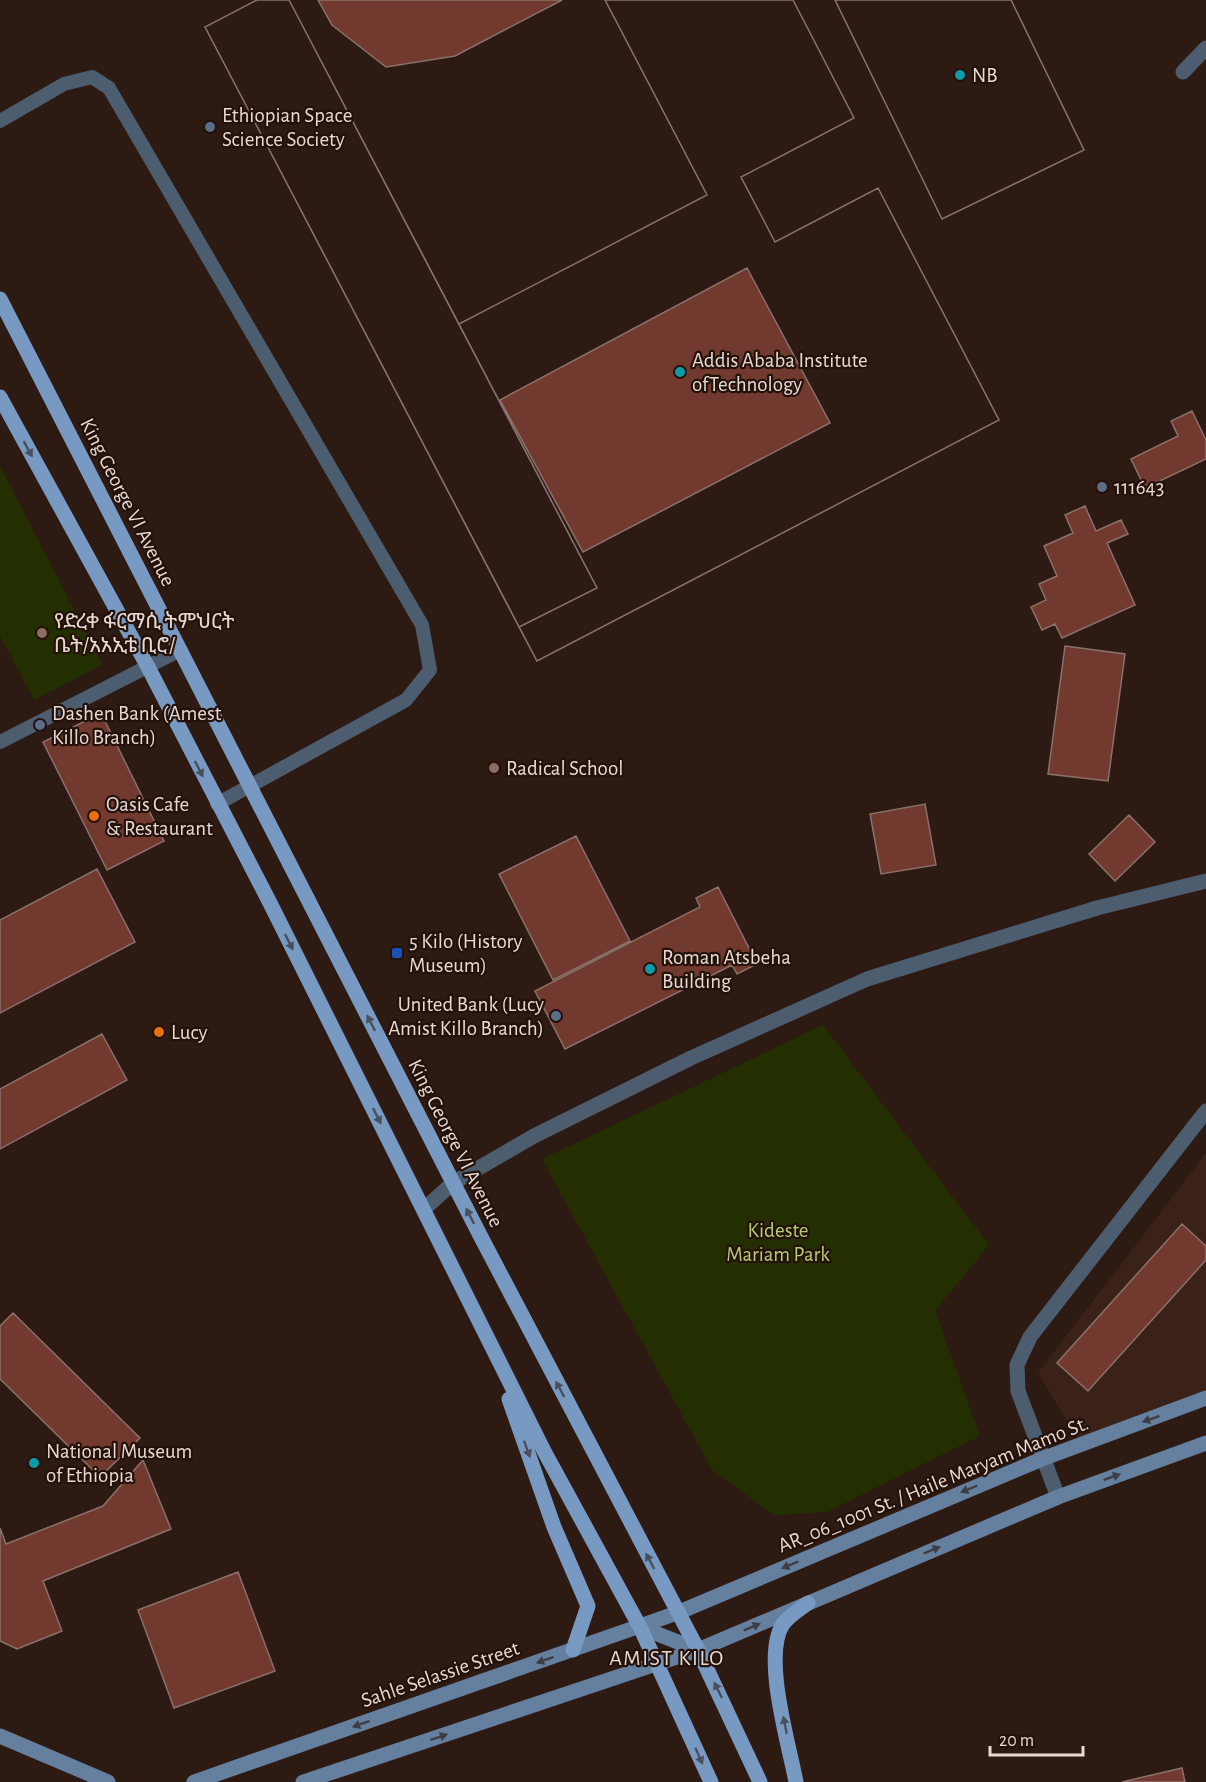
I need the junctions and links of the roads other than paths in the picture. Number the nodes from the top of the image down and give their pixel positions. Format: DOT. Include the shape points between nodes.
graph roads {
  1 [pos="1206,48"];
  2 [pos="1183,72"];
  3 [pos="0,121"];
  4 [pos="0,299"];
  5 [pos="0,397"];
  6 [pos="180,650"];
  7 [pos="148,667"];
  8 [pos="0,742"];
  9 [pos="248,785"];
  10 [pos="217,804"];
  11 [pos="1206,881"];
  12 [pos="1206,1111"];
  13 [pos="453,1182"];
  14 [pos="424,1209"];
  15 [pos="486,1334"];
  16 [pos="1206,1398"];
  17 [pos="1206,1443"];
  18 [pos="1042,1459"];
  19 [pos="1058,1497"];
  20 [pos="808,1603"];
  21 [pos="677,1613"];
  22 [pos="640,1627"];
  23 [pos="573,1650"];
  24 [pos="698,1650"];
  25 [pos="658,1664"];
  26 [pos="0,1736"];
  27 [pos="108,1782"];
  28 [pos="194,1782"];
  29 [pos="303,1782"];
  30 [pos="711,1782"];
  31 [pos="760,1782"];
  32 [pos="796,1782"];
  1 -- 2 [label="street"];
  3 -- 9 [label="lane" via="64,84 92,77 109,88 422,625 430,670 406,700"];
  4 -- 6 [label="main road, King George VI Avenue"];
  5 -- 7 [label="main road, one-way"];
  6 -- 7 [label="lane"];
  6 -- 9 [label="main road, King George VI Avenue"];
  7 -- 8 [label="lane"];
  7 -- 10 [label="main road, one-way"];
  9 -- 10 [label="lane"];
  13 -- 9 [label="main road, King George VI Avenue, one-way"];
  10 -- 14 [label="main road, one-way"];
  11 -- 13 [label="street" via="1097,908 867,979 691,1058 534,1136"];
  12 -- 18 [label="street" via="1030,1337 1017,1365 1018,1391"];
  13 -- 14 [label="street"];
  21 -- 13 [label="main road, King George VI Avenue, one-way"];
  14 -- 15 [label="main road"];
  15 -- 22 [label="main road" via="544,1451"];
  15 -- 23 [label="main road, one-way" via="555,1527 588,1606"];
  16 -- 18 [label="main road, AR_06_1001 St. / Haile Maryam Mamo St., one-way"];
  19 -- 17 [label="main road, one-way"];
  18 -- 19 [label="street"];
  18 -- 21 [label="main road, AR_06_1001 St. / Haile Maryam Mamo St., one-way"];
  20 -- 19 [label="main road, one-way"];
  24 -- 20 [label="main road, one-way"];
  32 -- 20 [label="main road, one-way" via="774,1670 776,1638 784,1622"];
  21 -- 22 [label="main road, AR_06_1001 St. / Haile Maryam Mamo St."];
  21 -- 24 [label="main road, King George VI Avenue"];
  22 -- 23 [label="main road, Sahle Selassie Street"];
  22 -- 24 [label="main road"];
  22 -- 25 [label="main road"];
  23 -- 28 [label="main road, Sahle Selassie Street, one-way"];
  24 -- 25 [label="main road"];
  31 -- 24 [label="main road, King George VI Avenue, one-way"];
  29 -- 25 [label="main road, one-way"];
  25 -- 30 [label="main road, one-way"];
  26 -- 27 [label="main road"];
}
